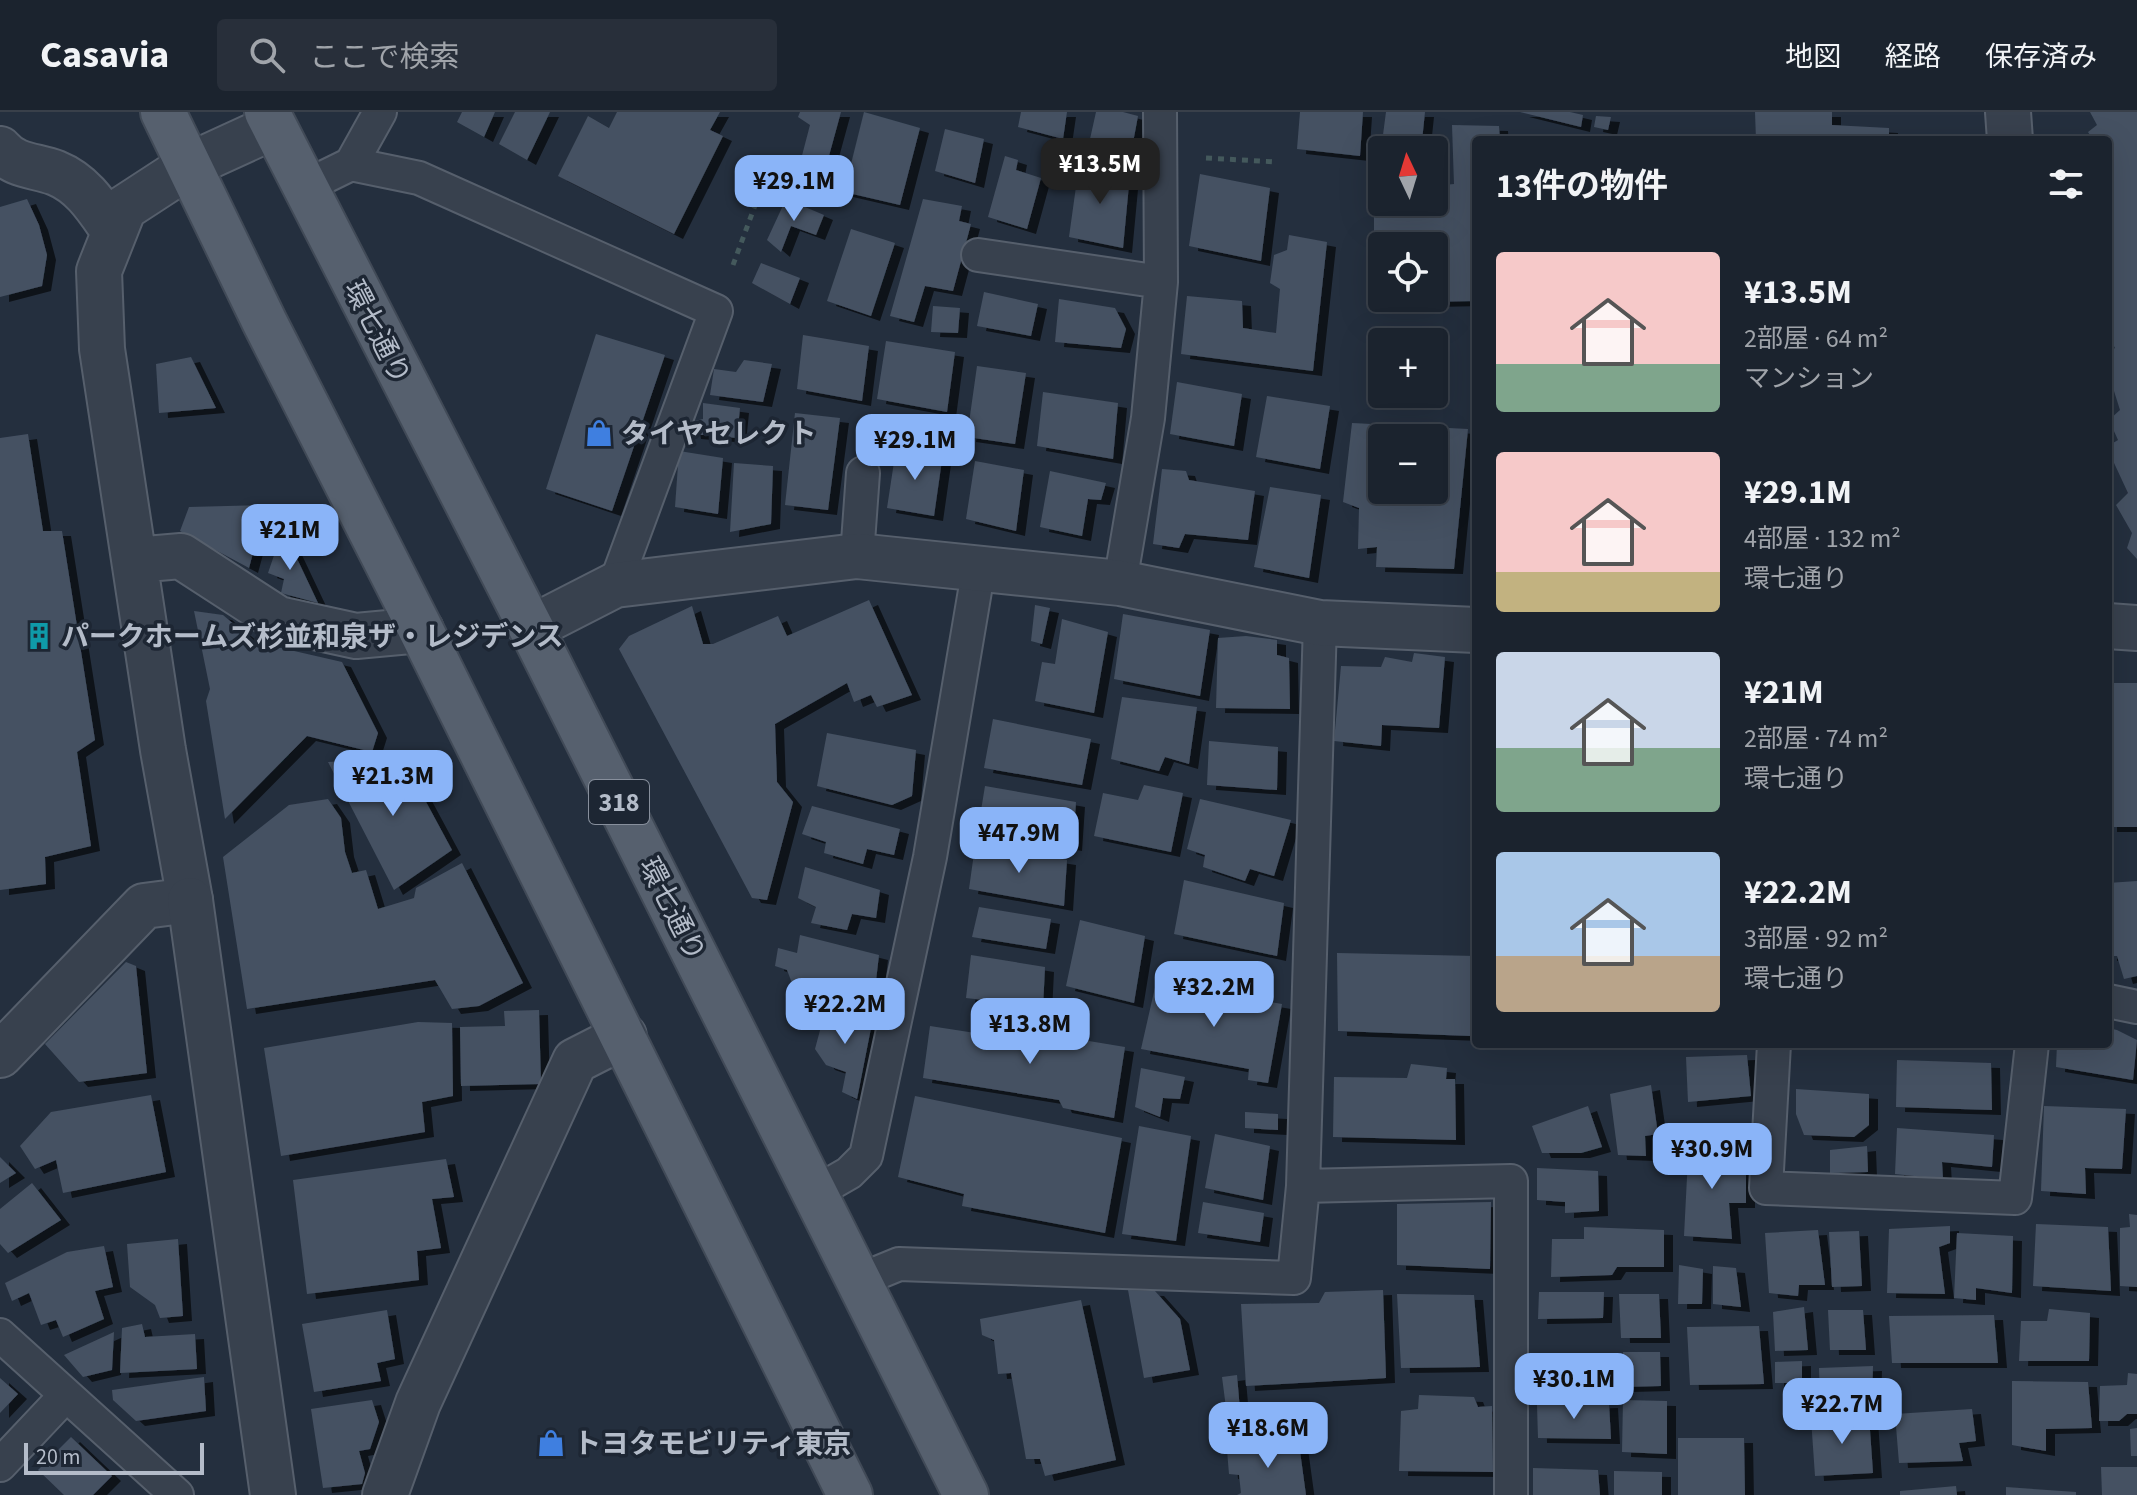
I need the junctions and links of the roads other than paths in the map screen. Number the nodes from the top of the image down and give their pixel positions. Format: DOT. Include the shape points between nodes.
graph roads {
  1 [pos="163,112"];
  2 [pos="380,112"];
  3 [pos="1160,112"];
  4 [pos="2008,112"];
  5 [pos="270,120"];
  6 [pos="2010,136"];
  7 [pos="0,149"];
  8 [pos="351,164"];
  9 [pos="190,165"];
  10 [pos="304,187"];
  11 [pos="113,230"];
  12 [pos="978,255"];
  13 [pos="1161,282"];
  14 [pos="863,473"];
  15 [pos="857,556"];
  16 [pos="135,560"];
  17 [pos="979,567"];
  18 [pos="1120,583"];
  19 [pos="615,585"];
  20 [pos="1320,623"];
  21 [pos="2112,626"];
  22 [pos="531,628"];
  23 [pos="2137,628"];
  24 [pos="421,630"];
  25 [pos="1472,630"];
  26 [pos="190,900"];
  27 [pos="2112,1002"];
  28 [pos="2137,1007"];
  29 [pos="624,1036"];
  30 [pos="1774,1048"];
  31 [pos="2032,1048"];
  32 [pos="0,1055"];
  33 [pos="1303,1186"];
  34 [pos="816,1192"];
  35 [pos="860,1280"];
  36 [pos="0,1335"];
  37 [pos="66,1395"];
  38 [pos="0,1465"];
  39 [pos="177,1495"];
  40 [pos="273,1495"];
  41 [pos="385,1495"];
  42 [pos="850,1495"];
  43 [pos="966,1495"];
  44 [pos="1511,1495"];
  1 -- 9 [label="main road"];
  2 -- 8 [label="lane"];
  3 -- 13 [label="lane"];
  4 -- 6 [label="street"];
  5 -- 9 [label="street"];
  5 -- 10 [label="main road, 環七通り / 318"];
  7 -- 11 [label="street" via="10,161 57,173 85,190"];
  8 -- 10 [label="lane"];
  8 -- 19 [label="lane" via="419,178 716,311"];
  9 -- 11 [label="street" via="124,208"];
  9 -- 24 [label="main road"];
  10 -- 22 [label="main road, 環七通り / 318"];
  11 -- 16 [label="street" via="99,271 102,349"];
  12 -- 13 [label="lane"];
  13 -- 18 [label="lane" via="1148,418"];
  14 -- 15 [label="lane"];
  15 -- 17 [label="street"];
  15 -- 19 [label="street"];
  16 -- 24 [label="street" via="181,556 278,619 356,636"];
  16 -- 26 [label="street"];
  17 -- 18 [label="street"];
  17 -- 34 [label="lane" via="930,857 866,1156"];
  18 -- 20 [label="street"];
  19 -- 22 [label="street"];
  20 -- 25 [label="street"];
  20 -- 33 [label="lane"];
  21 -- 23 [label="street"];
  22 -- 34 [label="main road, 環七通り / 318"];
  24 -- 29 [label="main road"];
  26 -- 32 [label="street" via="144,906"];
  26 -- 40 [label="street"];
  27 -- 28 [label="lane"];
  29 -- 41 [label="street" via="575,1061 418,1403"];
  29 -- 42 [label="main road"];
  30 -- 31 [label="lane" via="1766,1188 2015,1198"];
  33 -- 35 [label="lane" via="1294,1278 899,1264"];
  33 -- 44 [label="lane" via="1511,1181"];
  34 -- 35 [label="main road, 環七通り / 318"];
  35 -- 43 [label="main road, 環七通り / 318"];
  36 -- 37 [label="lane"];
  37 -- 38 [label="lane"];
  37 -- 39 [label="lane"];
}
